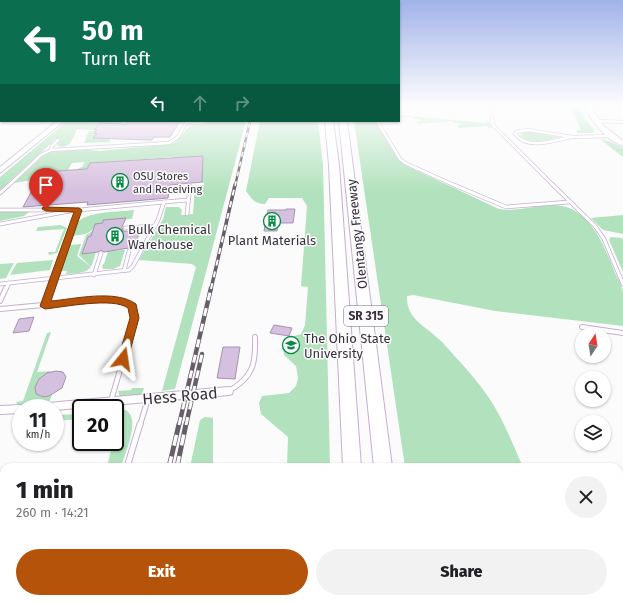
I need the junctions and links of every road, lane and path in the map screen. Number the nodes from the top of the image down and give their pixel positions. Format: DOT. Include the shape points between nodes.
graph roads {
  1 [pos="45,134"];
  2 [pos="180,134"];
  3 [pos="326,134"];
  4 [pos="331,134"];
  5 [pos="345,134"];
  6 [pos="350,134"];
  7 [pos="385,134"];
  8 [pos="502,134"];
  9 [pos="515,134"];
  10 [pos="554,134"];
  11 [pos="611,136"];
  12 [pos="572,137"];
  13 [pos="58,140"];
  14 [pos="120,140"];
  15 [pos="144,140"];
  16 [pos="623,144"];
  17 [pos="141,145"];
  18 [pos="118,146"];
  19 [pos="51,150"];
  20 [pos="334,165"];
  21 [pos="350,165"];
  22 [pos="0,171"];
  23 [pos="190,186"];
  24 [pos="0,193"];
  25 [pos="188,200"];
  26 [pos="164,202"];
  27 [pos="569,202"];
  28 [pos="0,210"];
  29 [pos="79,210"];
  30 [pos="187,214"];
  31 [pos="0,224"];
  32 [pos="155,226"];
  33 [pos="125,228"];
  34 [pos="130,251"];
  35 [pos="101,253"];
  36 [pos="124,271"];
  37 [pos="94,274"];
  38 [pos="54,278"];
  39 [pos="9,283"];
  40 [pos="0,284"];
  41 [pos="623,284"];
  42 [pos="0,301"];
  43 [pos="45,306"];
  44 [pos="0,309"];
  45 [pos="611,331"];
  46 [pos="623,333"];
  47 [pos="255,337"];
  48 [pos="229,392"];
  49 [pos="112,399"];
  50 [pos="148,399"];
  51 [pos="124,400"];
  52 [pos="12,409"];
  53 [pos="0,410"];
  54 [pos="128,463"];
  55 [pos="352,463"];
  56 [pos="383,463"];
  1 -- 22 [label="main road"];
  2 -- 17 [label="lane" via="172,142"];
  3 -- 20 [label="highway"];
  4 -- 20 [label="highway, Olentangy Freeway / SR 315"];
  5 -- 21 [label="highway, Olentangy Freeway / SR 315"];
  6 -- 21 [label="highway"];
  7 -- 27 [label="lane" via="400,159 488,201 506,207"];
  8 -- 27 [label="lane"];
  9 -- 12 [label="lane" via="520,140 534,143"];
  10 -- 12 [label="lane"];
  11 -- 12 [label="lane"];
  11 -- 16 [label="main road"];
  13 -- 19 [label="lane"];
  14 -- 18 [label="lane"];
  15 -- 17 [label="lane"];
  17 -- 18 [label="lane"];
  18 -- 19 [label="lane"];
  19 -- 24 [label="lane" via="41,155"];
  20 -- 55 [label="highway, Olentangy Freeway / SR 315"];
  21 -- 56 [label="highway, Olentangy Freeway / SR 315"];
  23 -- 25 [label="lane"];
  25 -- 26 [label="lane"];
  25 -- 30 [label="lane"];
  26 -- 29 [label="lane"];
  26 -- 32 [label="lane"];
  27 -- 41 [label="lane" via="604,238"];
  28 -- 29 [label="lane"];
  29 -- 31 [label="lane"];
  29 -- 38 [label="lane"];
  32 -- 33 [label="lane"];
  32 -- 36 [label="lane" via="133,266"];
  34 -- 36 [label="lane"];
  35 -- 37 [label="lane"];
  36 -- 37 [label="lane"];
  37 -- 38 [label="lane"];
  38 -- 39 [label="lane"];
  38 -- 43 [label="lane"];
  39 -- 40 [label="lane"];
  39 -- 42 [label="lane"];
  43 -- 44 [label="lane"];
  43 -- 49 [label="lane" via="108,299 123,301 132,306 134,318"];
  45 -- 46 [label="lane"];
  47 -- 48 [label="lane" via="256,352 249,375 241,385"];
  48 -- 50 [label="street, Hess Road"];
  50 -- 51 [label="street, Hess Road"];
  50 -- 54 [label="lane"];
  52 -- 53 [label="street"];
}
